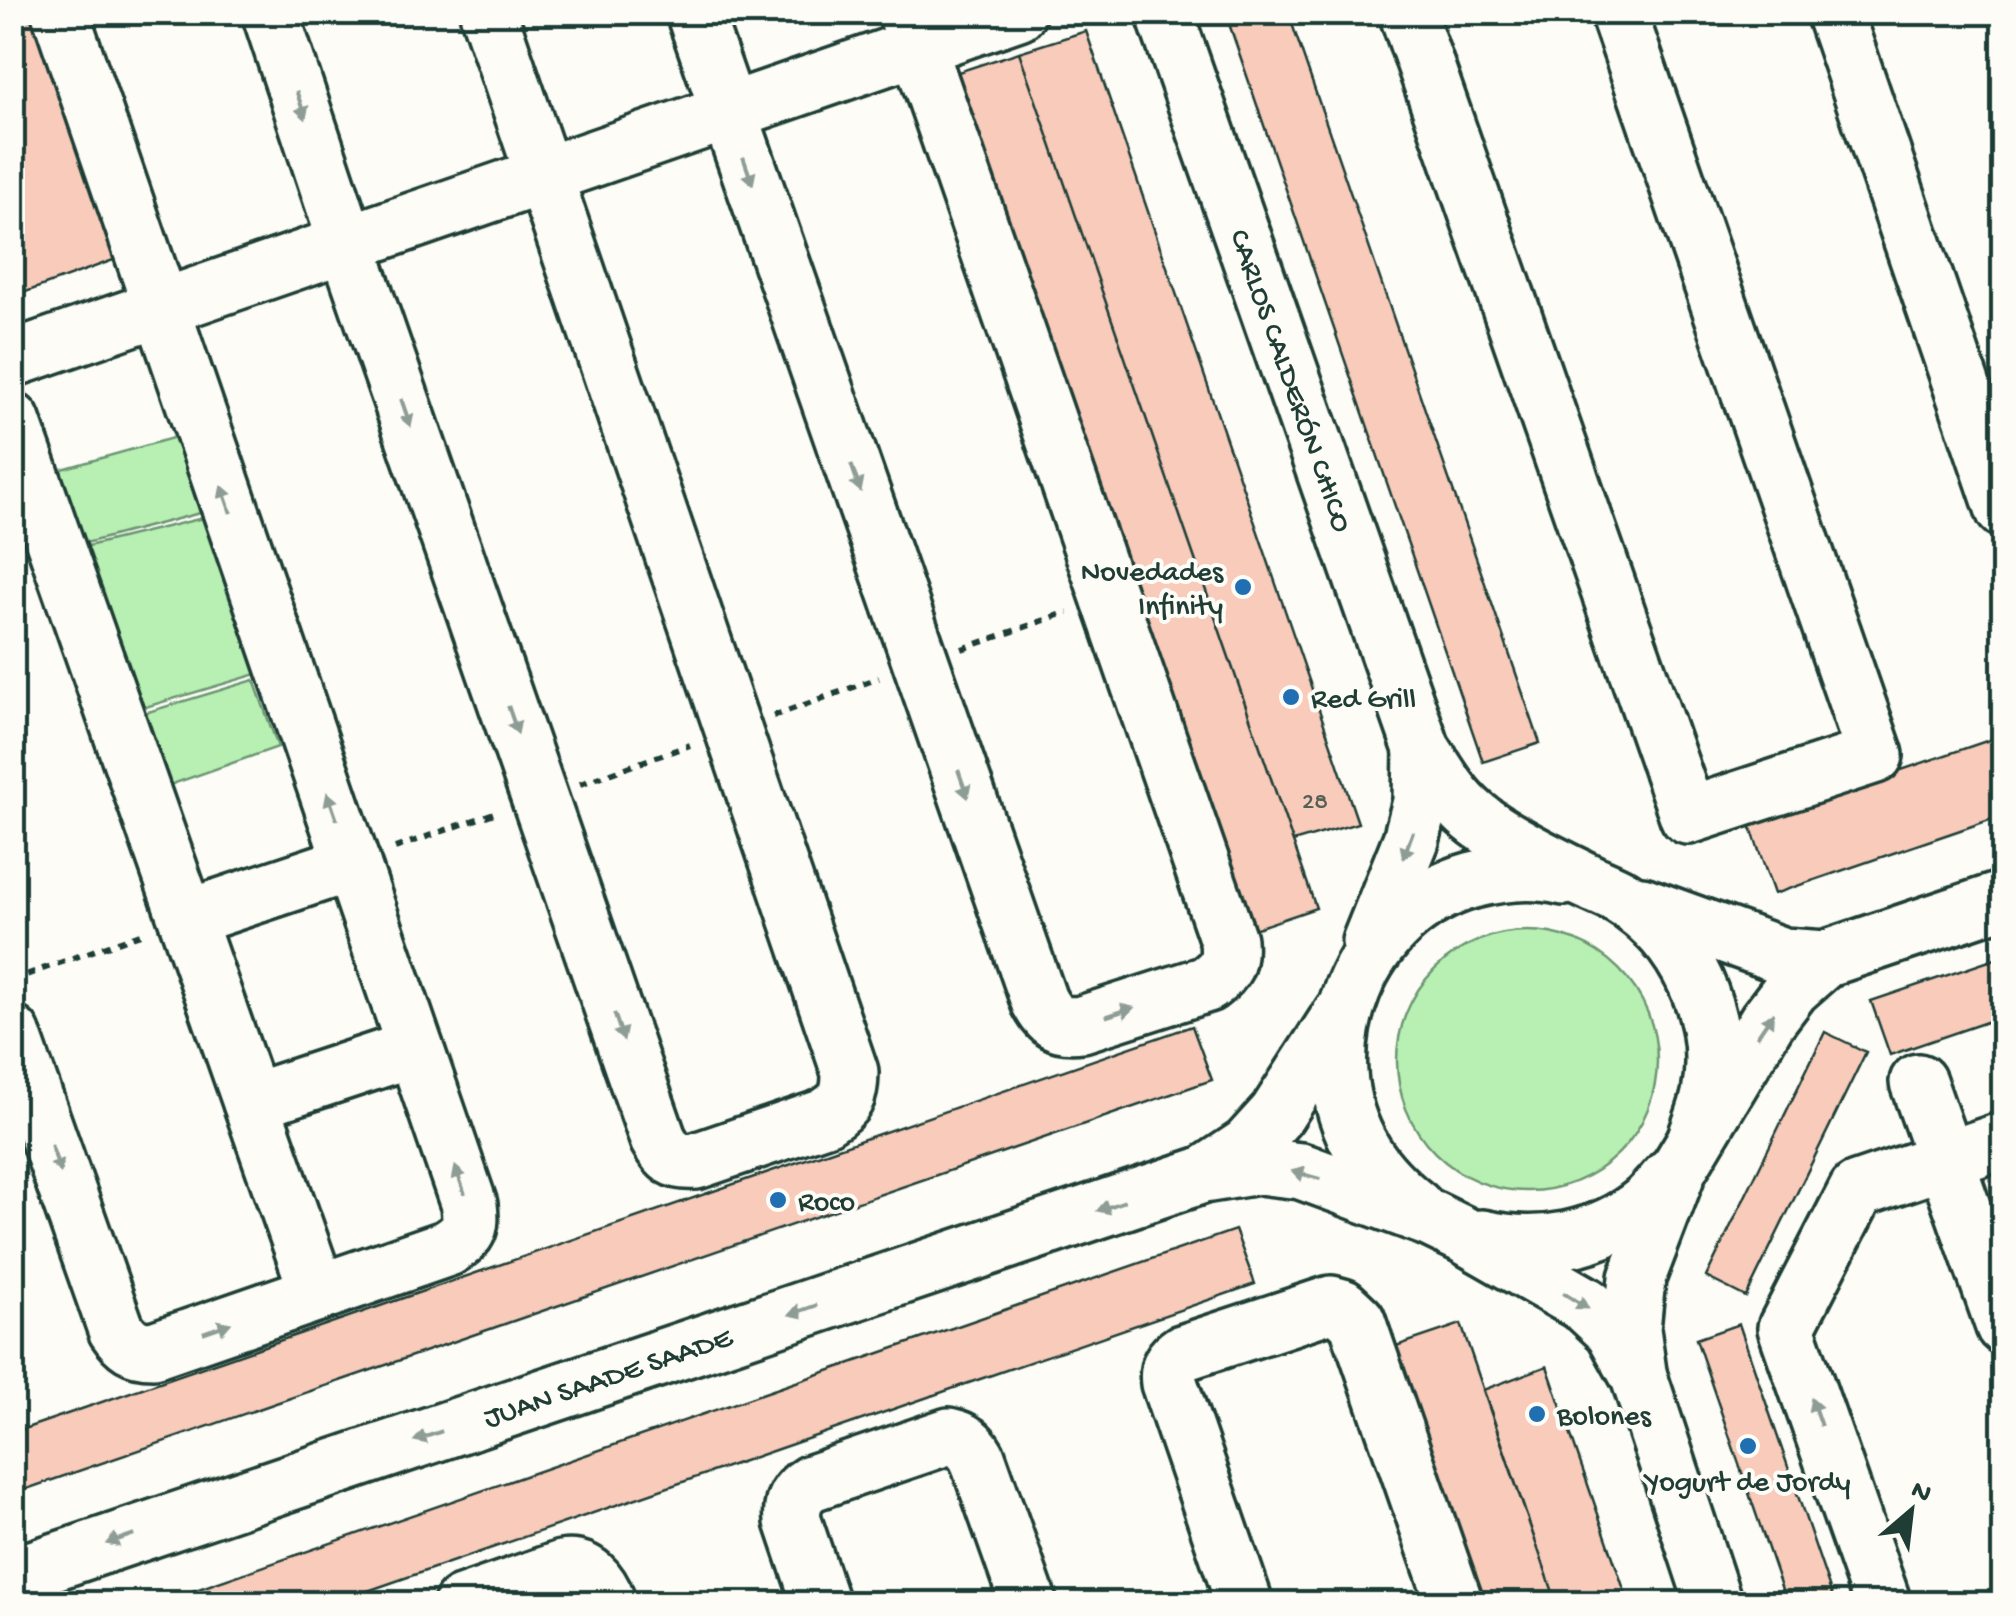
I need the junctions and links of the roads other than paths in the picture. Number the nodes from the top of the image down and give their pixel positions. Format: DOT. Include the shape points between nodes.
graph roads {
  1 [pos="60,12"];
  2 [pos="270,12"];
  3 [pos="488,12"];
  4 [pos="694,12"];
  5 [pos="1018,12"];
  6 [pos="1164,12"];
  7 [pos="1407,12"];
  8 [pos="1618,12"];
  9 [pos="1834,12"];
  10 [pos="912,30"];
  11 [pos="728,113"];
  12 [pos="545,176"];
  13 [pos="348,244"];
  14 [pos="161,308"];
  15 [pos="12,360"];
  16 [pos="12,420"];
  17 [pos="2004,510"];
  18 [pos="1422,749"];
  19 [pos="352,863"];
  20 [pos="1605,890"];
  21 [pos="2004,898"];
  22 [pos="186,918"];
  23 [pos="1825,959"];
  24 [pos="1350,994"];
  25 [pos="12,1034"];
  26 [pos="415,1048"];
  27 [pos="1918,1082"];
  28 [pos="251,1102"];
  29 [pos="2004,1140"];
  30 [pos="1687,1153"];
  31 [pos="1946,1160"];
  32 [pos="1203,1175"];
  33 [pos="1446,1226"];
  34 [pos="318,1294"];
  35 [pos="2004,1326"];
  36 [pos="1639,1377"];
  37 [pos="12,1576"];
  38 [pos="462,1604"];
  39 [pos="608,1604"];
  40 [pos="821,1604"];
  41 [pos="1029,1604"];
  42 [pos="1244,1604"];
  43 [pos="1455,1604"];
  44 [pos="1714,1604"];
  45 [pos="1882,1604"];
  1 -- 14 [label="street"];
  2 -- 13 [label="street, one-way"];
  3 -- 12 [label="street"];
  4 -- 11 [label="street"];
  5 -- 10 [label="street"];
  6 -- 18 [label="street, CARLOS CALDERÓN CHICO"];
  7 -- 8 [label="street" via="1688,816 1875,755"];
  9 -- 17 [label="street"];
  10 -- 11 [label="street"];
  11 -- 10 [label="street, one-way" via="1039,1002 1064,1026 1207,984 1222,974 1228,940"];
  11 -- 12 [label="street"];
  12 -- 13 [label="street"];
  13 -- 12 [label="street, one-way" via="666,1154 696,1161 825,1117 850,1092 850,1072"];
  13 -- 14 [label="street"];
  14 -- 15 [label="street"];
  19 -- 14 [label="street, one-way"];
  16 -- 22 [label="street"];
  18 -- 20 [label="street" via="1472,816"];
  18 -- 24 [label="street, one-way" via="1421,802 1410,840"];
  19 -- 22 [label="street"];
  19 -- 26 [label="street"];
  20 -- 23 [label="street" via="1783,956"];
  20 -- 24 [label="street" via="1544,872 1498,873 1454,885 1414,907 1380,939"];
  20 -- 30 [label="street" via="1658,926 1706,1004 1713,1049 1710,1095"];
  21 -- 23 [label="street"];
  22 -- 28 [label="street"];
  30 -- 23 [label="street, one-way" via="1767,1021"];
  24 -- 32 [label="street" via="1277,1114 1248,1146"];
  24 -- 33 [label="street" via="1338,1058 1344,1106 1363,1151 1392,1189"];
  25 -- 34 [label="street, one-way" via="125,1343 153,1350"];
  26 -- 28 [label="street"];
  34 -- 26 [label="street, one-way" via="448,1248 464,1238 471,1223"];
  27 -- 31 [label="street"];
  28 -- 34 [label="street"];
  29 -- 31 [label="street"];
  30 -- 33 [label="street" via="1645,1203 1604,1228 1558,1243 1510,1244"];
  30 -- 36 [label="street" via="1638,1278 1632,1329"];
  31 -- 35 [label="street"];
  45 -- 31 [label="street, one-way" via="1786,1328 1857,1190"];
  33 -- 32 [label="street, one-way" via="1300,1171 1259,1166"];
  32 -- 37 [label="street, JUAN SAADE SAADE, one-way"];
  33 -- 36 [label="street, one-way" via="1586,1305 1613,1330"];
  36 -- 44 [label="street"];
  38 -- 39 [label="street" via="574,1567 596,1579"];
  40 -- 41 [label="street" via="793,1521 803,1487 949,1436 978,1457"];
  42 -- 43 [label="street" via="1168,1373 1182,1353 1330,1304 1357,1321"];
}
